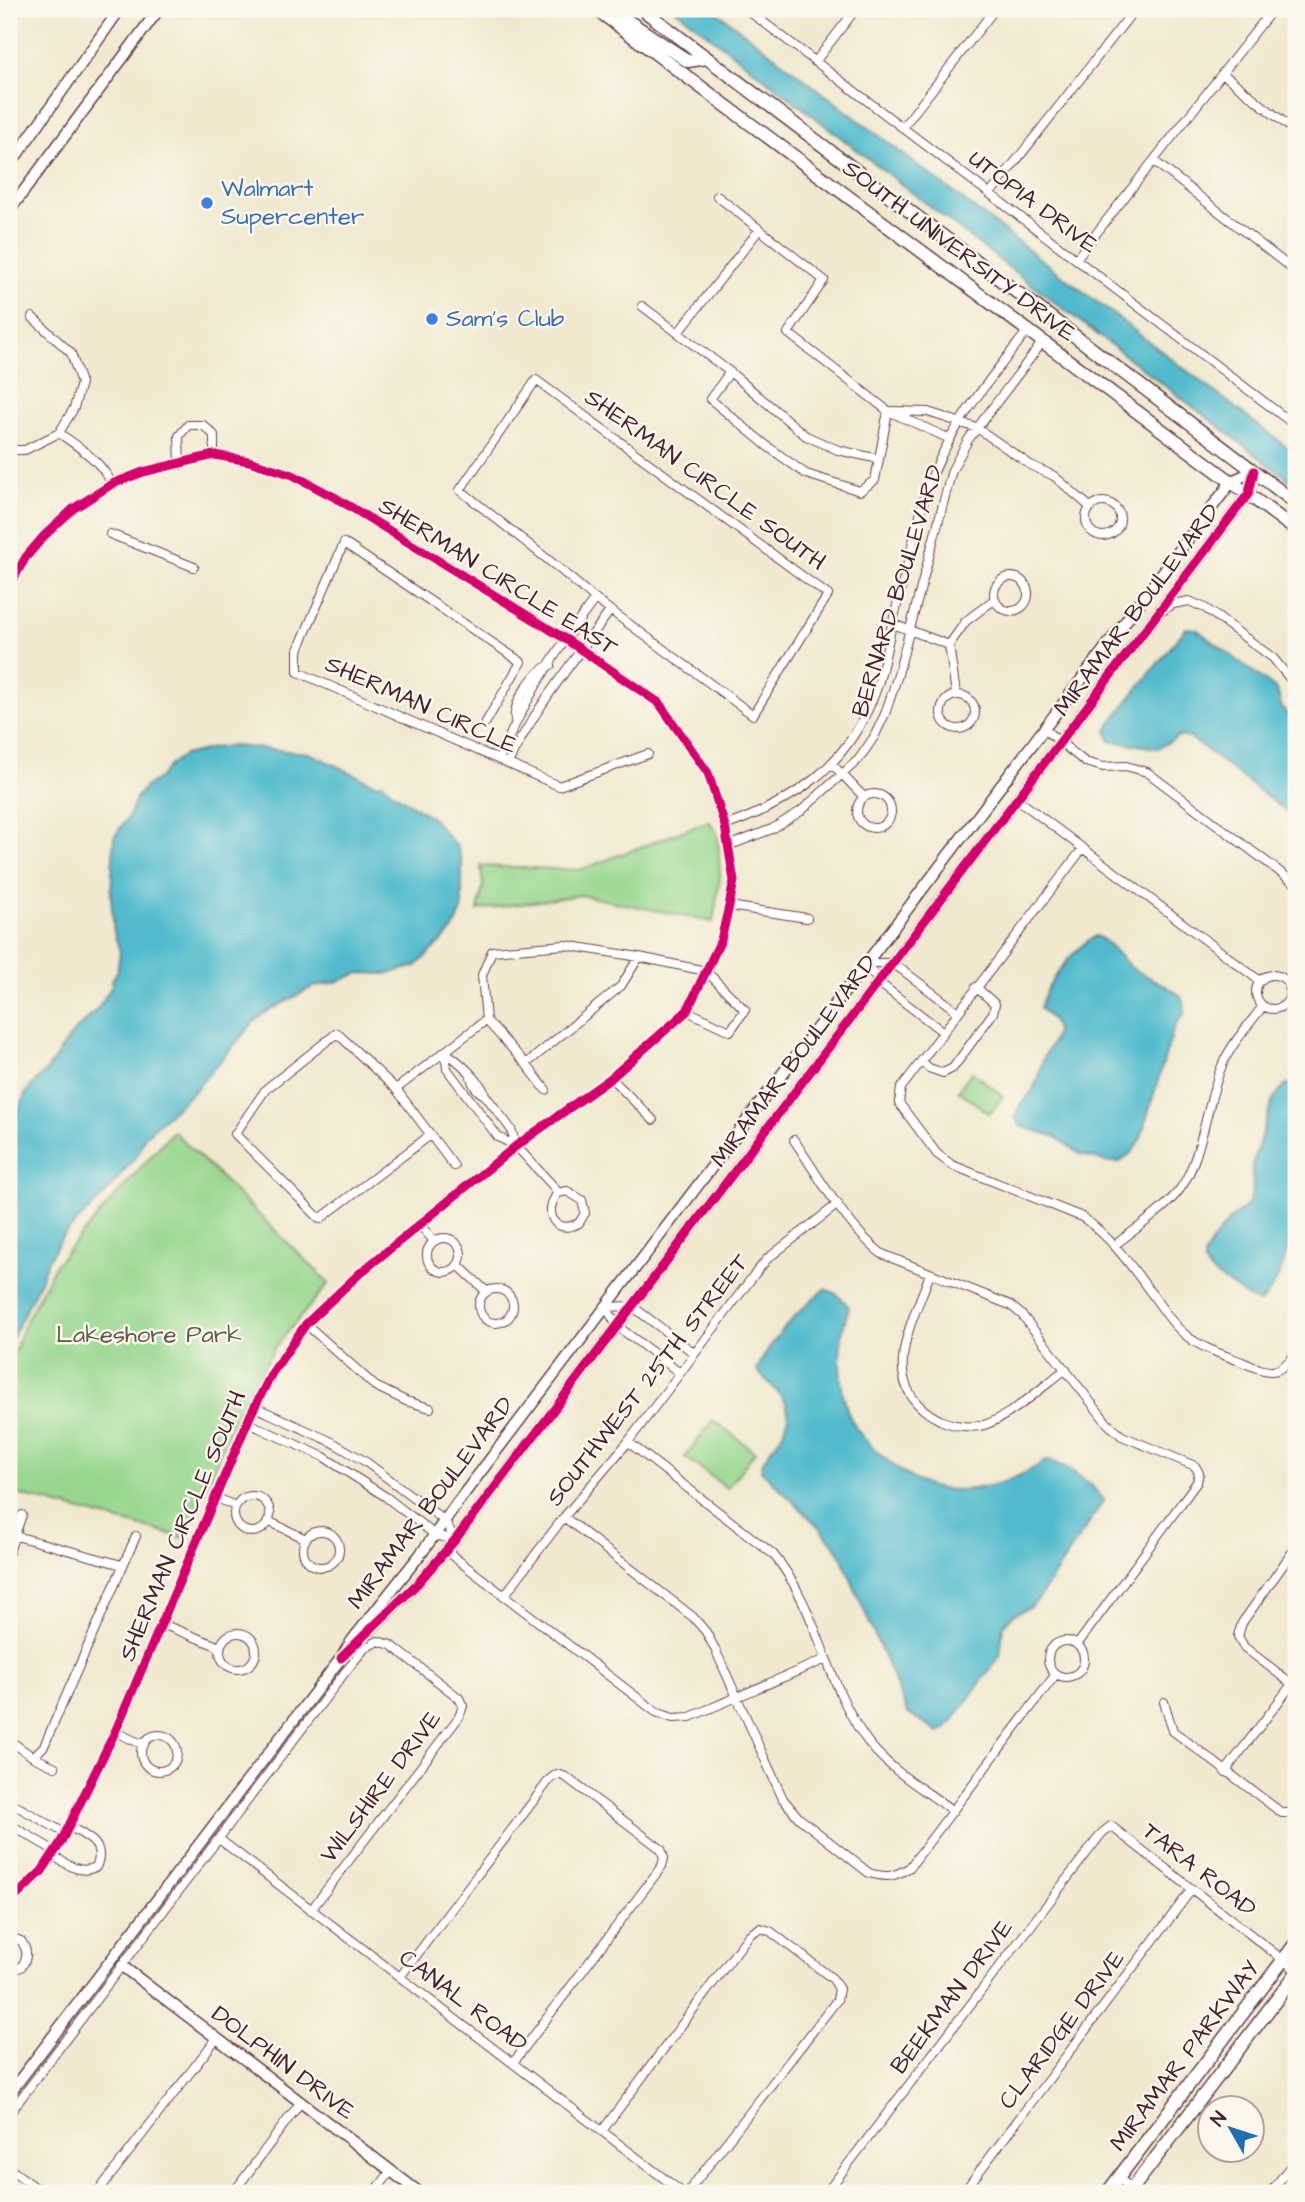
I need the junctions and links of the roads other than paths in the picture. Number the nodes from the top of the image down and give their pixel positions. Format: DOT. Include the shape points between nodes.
graph roads {
  1 [pos="120,9"];
  2 [pos="159,9"];
  3 [pos="596,9"];
  4 [pos="610,9"];
  5 [pos="642,9"];
  6 [pos="746,9"];
  7 [pos="856,9"];
  8 [pos="995,9"];
  9 [pos="1135,9"];
  10 [pos="1273,9"];
  11 [pos="707,58"];
  12 [pos="815,62"];
  13 [pos="1223,74"];
  14 [pos="903,127"];
  15 [pos="1296,132"];
  16 [pos="1154,161"];
  17 [pos="9,166"];
  18 [pos="990,194"];
  19 [pos="717,196"];
  20 [pos="9,211"];
  21 [pos="759,230"];
  22 [pos="1076,259"];
  23 [pos="1296,272"];
  24 [pos="642,306"];
  25 [pos="32,317"];
  26 [pos="1028,329"];
  27 [pos="678,333"];
  28 [pos="1044,340"];
  29 [pos="730,372"];
  30 [pos="888,411"];
  31 [pos="1296,413"];
  32 [pos="959,421"];
  33 [pos="1293,423"];
  34 [pos="977,428"];
  35 [pos="59,433"];
  36 [pos="948,438"];
  37 [pos="9,450"];
  38 [pos="214,455"];
  39 [pos="878,459"];
  40 [pos="180,465"];
  41 [pos="1254,471"];
  42 [pos="1231,481"];
  43 [pos="112,484"];
  44 [pos="1249,493"];
  45 [pos="1296,503"];
  46 [pos="1090,507"];
  47 [pos="1296,530"];
  48 [pos="110,534"];
  49 [pos="194,567"];
  50 [pos="9,586"];
  51 [pos="995,599"];
  52 [pos="595,600"];
  53 [pos="610,611"];
  54 [pos="1157,614"];
  55 [pos="893,624"];
  56 [pos="908,630"];
  57 [pos="567,640"];
  58 [pos="949,645"];
  59 [pos="580,649"];
  60 [pos="551,665"];
  61 [pos="1296,686"];
  62 [pos="535,689"];
  63 [pos="956,694"];
  64 [pos="547,697"];
  65 [pos="486,722"];
  66 [pos="516,722"];
  67 [pos="1044,729"];
  68 [pos="1060,742"];
  69 [pos="648,754"];
  70 [pos="503,761"];
  71 [pos="831,763"];
  72 [pos="843,775"];
  73 [pos="864,797"];
  74 [pos="1017,799"];
  75 [pos="725,826"];
  76 [pos="728,846"];
  77 [pos="1083,848"];
  78 [pos="1296,884"];
  79 [pos="729,906"];
  80 [pos="807,918"];
  81 [pos="639,957"];
  82 [pos="867,963"];
  83 [pos="893,963"];
  84 [pos="706,971"];
  85 [pos="1260,981"];
  86 [pos="878,982"];
  87 [pos="976,987"];
  88 [pos="1288,1002"];
  89 [pos="1263,1006"];
  90 [pos="1296,1008"];
  91 [pos="687,1011"];
  92 [pos="958,1012"];
  93 [pos="486,1020"];
  94 [pos="943,1032"];
  95 [pos="445,1052"];
  96 [pos="921,1060"];
  97 [pos="526,1064"];
  98 [pos="611,1078"];
  99 [pos="396,1089"];
  100 [pos="546,1090"];
  101 [pos="485,1095"];
  102 [pos="473,1103"];
  103 [pos="653,1120"];
  104 [pos="429,1136"];
  105 [pos="794,1140"];
  106 [pos="516,1146"];
  107 [pos="454,1166"];
  108 [pos="558,1193"];
  109 [pos="838,1204"];
  110 [pos="420,1226"];
  111 [pos="434,1241"];
  112 [pos="1115,1245"];
  113 [pos="458,1265"];
  114 [pos="930,1274"];
  115 [pos="486,1291"];
  116 [pos="632,1306"];
  117 [pos="606,1307"];
  118 [pos="306,1324"];
  119 [pos="617,1326"];
  120 [pos="694,1353"];
  121 [pos="1296,1353"];
  122 [pos="1066,1369"];
  123 [pos="680,1373"];
  124 [pos="254,1407"];
  125 [pos="430,1408"];
  126 [pos="247,1423"];
  127 [pos="628,1442"];
  128 [pos="215,1497"];
  129 [pos="235,1506"];
  130 [pos="22,1515"];
  131 [pos="564,1517"];
  132 [pos="268,1521"];
  133 [pos="444,1521"];
  134 [pos="435,1535"];
  135 [pos="16,1536"];
  136 [pos="136,1536"];
  137 [pos="306,1539"];
  138 [pos="455,1540"];
  139 [pos="1296,1547"];
  140 [pos="446,1551"];
  141 [pos="9,1552"];
  142 [pos="122,1565"];
  143 [pos="504,1596"];
  144 [pos="162,1624"];
  145 [pos="378,1641"];
  146 [pos="1077,1645"];
  147 [pos="220,1647"];
  148 [pos="341,1658"];
  149 [pos="826,1659"];
  150 [pos="1056,1674"];
  151 [pos="1294,1686"];
  152 [pos="737,1697"];
  153 [pos="1164,1702"];
  154 [pos="114,1732"];
  155 [pos="9,1740"];
  156 [pos="144,1745"];
  157 [pos="33,1757"];
  158 [pos="55,1767"];
  159 [pos="1226,1772"];
  160 [pos="9,1802"];
  161 [pos="953,1811"];
  162 [pos="1296,1813"];
  163 [pos="9,1824"];
  164 [pos="1111,1826"];
  165 [pos="66,1830"];
  166 [pos="219,1839"];
  167 [pos="53,1853"];
  168 [pos="1192,1889"];
  169 [pos="9,1903"];
  170 [pos="311,1910"];
  171 [pos="9,1937"];
  172 [pos="1296,1943"];
  173 [pos="1283,1960"];
  174 [pos="121,1966"];
  175 [pos="9,1972"];
  176 [pos="1296,1972"];
  177 [pos="400,1977"];
  178 [pos="216,2039"];
  179 [pos="513,2063"];
  180 [pos="9,2094"];
  181 [pos="300,2103"];
  182 [pos="9,2114"];
  183 [pos="602,2132"];
  184 [pos="1296,2159"];
  185 [pos="9,2168"];
  186 [pos="391,2171"];
  187 [pos="1118,2179"];
  188 [pos="1133,2192"];
  189 [pos="43,2193"];
  190 [pos="97,2193"];
  191 [pos="233,2193"];
  192 [pos="374,2193"];
  193 [pos="420,2193"];
  194 [pos="685,2193"];
  195 [pos="826,2193"];
  196 [pos="964,2193"];
  197 [pos="1107,2193"];
  198 [pos="1270,2193"];
  1 -- 17 [label="street"];
  2 -- 20 [label="street"];
  3 -- 26 [label="main road, SOUTH UNIVERSITY DRIVE"];
  4 -- 11 [label="main road" via="688,61"];
  5 -- 11 [label="main road, SOUTH UNIVERSITY DRIVE"];
  6 -- 12 [label="street, UTOPIA DRIVE"];
  7 -- 12 [label="street"];
  8 -- 14 [label="street"];
  9 -- 18 [label="street"];
  10 -- 13 [label="street"];
  11 -- 41 [label="main road, SOUTH UNIVERSITY DRIVE"];
  12 -- 14 [label="street, UTOPIA DRIVE"];
  13 -- 15 [label="street"];
  13 -- 16 [label="street"];
  14 -- 18 [label="street, UTOPIA DRIVE"];
  16 -- 22 [label="street"];
  16 -- 23 [label="street"];
  18 -- 22 [label="street, UTOPIA DRIVE"];
  19 -- 21 [label="street"];
  21 -- 27 [label="street"];
  21 -- 30 [label="street" via="824,280 788,332"];
  22 -- 33 [label="street, UTOPIA DRIVE"];
  24 -- 27 [label="street"];
  25 -- 35 [label="street" via="71,353 81,383 74,408"];
  26 -- 28 [label="main road, SOUTH UNIVERSITY DRIVE"];
  26 -- 32 [label="street, BERNARD BOULEVARD"];
  27 -- 29 [label="street"];
  28 -- 34 [label="street, BERNARD BOULEVARD"];
  28 -- 42 [label="main road, SOUTH UNIVERSITY DRIVE"];
  29 -- 39 [label="street" via="806,436 838,450"];
  29 -- 39 [label="street" via="710,399 806,474 860,491 875,480"];
  30 -- 32 [label="street" via="928,412"];
  30 -- 36 [label="street"];
  30 -- 39 [label="street"];
  31 -- 33 [label="street"];
  32 -- 34 [label="street"];
  32 -- 36 [label="street, BERNARD BOULEVARD"];
  34 -- 46 [label="street" via="1054,476"];
  34 -- 56 [label="street, BERNARD BOULEVARD" via="949,481"];
  35 -- 37 [label="street" via="25,450"];
  35 -- 43 [label="street" via="93,458"];
  36 -- 55 [label="street, BERNARD BOULEVARD" via="925,495"];
  38 -- 40 [label="street, SHERMAN CIRCLE EAST"];
  38 -- 40 [label="street" via="214,435 203,425 188,425 180,436"];
  38 -- 57 [label="street, SHERMAN CIRCLE EAST" via="249,461 314,486"];
  40 -- 43 [label="street, SHERMAN CIRCLE EAST"];
  41 -- 42 [label="street, MIRAMAR BOULEVARD"];
  41 -- 44 [label="street, MIRAMAR BOULEVARD"];
  41 -- 45 [label="main road, SOUTH UNIVERSITY DRIVE"];
  42 -- 44 [label="main road, SOUTH UNIVERSITY DRIVE"];
  42 -- 67 [label="street, MIRAMAR BOULEVARD"];
  43 -- 50 [label="street, SHERMAN CIRCLE EAST" via="73,509 44,536"];
  44 -- 47 [label="main road, SOUTH UNIVERSITY DRIVE"];
  44 -- 54 [label="street, MIRAMAR BOULEVARD"];
  46 -- 46 [label="street" via="1101,502 1112,505 1119,514 1116,530 1101,537 1090,531 1085,519"];
  48 -- 49 [label="street"];
  51 -- 51 [label="street" via="998,583 1006,577 1017,577 1028,588 1025,604 1017,610 1001,608"];
  51 -- 58 [label="street" via="966,621"];
  52 -- 53 [label="street, SHERMAN CIRCLE SOUTH"];
  52 -- 53 [label="street, SHERMAN CIRCLE SOUTH" via="460,490 536,380 828,595 753,715"];
  52 -- 57 [label="street"];
  53 -- 59 [label="street"];
  54 -- 61 [label="street" via="1189,601 1205,608 1273,658"];
  54 -- 68 [label="street, MIRAMAR BOULEVARD"];
  55 -- 56 [label="street"];
  55 -- 71 [label="street, BERNARD BOULEVARD" via="874,697 855,734"];
  56 -- 58 [label="street"];
  56 -- 72 [label="street, BERNARD BOULEVARD" via="885,714 859,759"];
  57 -- 59 [label="street, SHERMAN CIRCLE EAST"];
  57 -- 60 [label="street"];
  58 -- 63 [label="street"];
  59 -- 64 [label="street"];
  59 -- 75 [label="street, SHERMAN CIRCLE EAST" via="659,703 708,774"];
  60 -- 62 [label="street"];
  60 -- 66 [label="street" via="538,671 518,701"];
  62 -- 64 [label="street"];
  62 -- 66 [label="street"];
  63 -- 63 [label="street" via="970,698 975,707 973,722 960,729 946,724 942,716 944,702"];
  64 -- 70 [label="street"];
  65 -- 70 [label="street, SHERMAN CIRCLE" via="521,662 344,543 298,650 298,672"];
  66 -- 70 [label="street"];
  67 -- 68 [label="street"];
  67 -- 82 [label="street, MIRAMAR BOULEVARD"];
  68 -- 74 [label="street, MIRAMAR BOULEVARD"];
  68 -- 78 [label="street" via="1084,762 1147,772"];
  69 -- 70 [label="street, SHERMAN CIRCLE" via="559,786"];
  71 -- 72 [label="street"];
  71 -- 75 [label="street, BERNARD BOULEVARD" via="791,797"];
  72 -- 73 [label="street"];
  72 -- 76 [label="street, BERNARD BOULEVARD" via="772,829"];
  73 -- 73 [label="street" via="879,794 888,801 890,817 883,825 872,828 859,818 858,807"];
  74 -- 77 [label="street"];
  74 -- 83 [label="street, MIRAMAR BOULEVARD"];
  75 -- 76 [label="street, SHERMAN CIRCLE SOUTH"];
  76 -- 79 [label="street, SHERMAN CIRCLE SOUTH" via="734,881"];
  77 -- 85 [label="street"];
  77 -- 87 [label="street"];
  79 -- 80 [label="street"];
  79 -- 84 [label="street, SHERMAN CIRCLE SOUTH" via="721,940"];
  81 -- 84 [label="street"];
  81 -- 93 [label="street" via="565,946 492,951 482,975"];
  81 -- 97 [label="street" via="621,986"];
  82 -- 83 [label="street"];
  82 -- 86 [label="street"];
  82 -- 117 [label="street, MIRAMAR BOULEVARD"];
  83 -- 86 [label="street, MIRAMAR BOULEVARD"];
  83 -- 92 [label="street"];
  84 -- 91 [label="street, SHERMAN CIRCLE SOUTH"];
  84 -- 91 [label="street" via="745,1010 730,1031"];
  85 -- 88 [label="street" via="1270,975 1281,976 1291,990"];
  85 -- 89 [label="street" via="1256,997"];
  86 -- 94 [label="street"];
  86 -- 116 [label="street, MIRAMAR BOULEVARD"];
  87 -- 92 [label="street"];
  87 -- 96 [label="street" via="995,1004 993,1013 953,1068 943,1073"];
  88 -- 89 [label="street" via="1273,1010"];
  88 -- 90 [label="street"];
  89 -- 112 [label="street" via="1228,1053 1182,1187"];
  91 -- 98 [label="street, SHERMAN CIRCLE SOUTH"];
  92 -- 94 [label="street"];
  93 -- 95 [label="street"];
  93 -- 97 [label="street"];
  94 -- 96 [label="street"];
  95 -- 99 [label="street"];
  95 -- 101 [label="street" via="458,1060"];
  95 -- 102 [label="street" via="447,1069"];
  96 -- 112 [label="street" via="901,1088 899,1103 936,1154 952,1165 1082,1217"];
  97 -- 100 [label="street"];
  98 -- 103 [label="street"];
  98 -- 106 [label="street, SHERMAN CIRCLE SOUTH"];
  99 -- 104 [label="street"];
  99 -- 104 [label="street" via="337,1033 266,1089 235,1134 320,1219"];
  101 -- 102 [label="street"];
  101 -- 106 [label="street" via="511,1129"];
  102 -- 106 [label="street" via="498,1137"];
  104 -- 107 [label="street"];
  105 -- 109 [label="street"];
  106 -- 108 [label="street"];
  106 -- 110 [label="street, SHERMAN CIRCLE SOUTH"];
  108 -- 108 [label="street" via="567,1191 582,1200 585,1213 575,1226 560,1226 553,1219 551,1205"];
  109 -- 114 [label="street" via="882,1254"];
  109 -- 120 [label="street, SOUTHWEST 25TH STREET" via="767,1259"];
  110 -- 111 [label="street"];
  110 -- 118 [label="street, SHERMAN CIRCLE SOUTH"];
  111 -- 113 [label="street" via="445,1237 456,1242 461,1251"];
  111 -- 113 [label="street" via="427,1255 435,1270 446,1272"];
  112 -- 121 [label="street" via="1172,1321 1200,1345 1266,1372 1286,1366"];
  113 -- 115 [label="street"];
  114 -- 122 [label="street" via="1010,1306"];
  114 -- 122 [label="street" via="903,1346 901,1366 907,1388 927,1413 945,1422 984,1426"];
  115 -- 115 [label="street" via="479,1301 480,1313 488,1322 504,1322 513,1308 511,1297 497,1289"];
  116 -- 117 [label="street"];
  116 -- 119 [label="street, MIRAMAR BOULEVARD"];
  116 -- 120 [label="street"];
  117 -- 119 [label="street"];
  117 -- 133 [label="street, MIRAMAR BOULEVARD"];
  118 -- 124 [label="street, SHERMAN CIRCLE SOUTH"];
  118 -- 125 [label="street" via="375,1386"];
  119 -- 123 [label="street"];
  119 -- 138 [label="street, MIRAMAR BOULEVARD"];
  120 -- 123 [label="street, SOUTHWEST 25TH STREET"];
  122 -- 146 [label="street" via="1122,1436 1195,1466 1199,1473 1197,1482"];
  123 -- 127 [label="street, SOUTHWEST 25TH STREET"];
  124 -- 126 [label="street, SHERMAN CIRCLE SOUTH"];
  124 -- 133 [label="street" via="366,1462"];
  126 -- 128 [label="street, SHERMAN CIRCLE SOUTH"];
  126 -- 134 [label="street" via="357,1476"];
  127 -- 131 [label="street, SOUTHWEST 25TH STREET"];
  127 -- 149 [label="street" via="773,1554 797,1588"];
  128 -- 129 [label="street"];
  128 -- 144 [label="street, SHERMAN CIRCLE SOUTH"];
  129 -- 132 [label="street" via="244,1497 257,1496 269,1509"];
  129 -- 132 [label="street" via="234,1517 244,1530 261,1530"];
  130 -- 135 [label="street"];
  131 -- 143 [label="street, SOUTHWEST 25TH STREET"];
  131 -- 152 [label="street" via="693,1617 715,1648"];
  132 -- 137 [label="street"];
  133 -- 134 [label="street, MIRAMAR BOULEVARD"];
  133 -- 138 [label="street"];
  134 -- 138 [label="street"];
  134 -- 148 [label="street, MIRAMAR BOULEVARD"];
  135 -- 141 [label="street"];
  135 -- 142 [label="street"];
  136 -- 142 [label="street"];
  137 -- 137 [label="street" via="316,1532 333,1536 338,1547 335,1559 326,1566 310,1564 303,1549"];
  138 -- 140 [label="street, MIRAMAR BOULEVARD"];
  139 -- 151 [label="street" via="1242,1623 1238,1636 1244,1647"];
  140 -- 143 [label="street"];
  140 -- 148 [label="street, MIRAMAR BOULEVARD"];
  142 -- 157 [label="street" via="44,1746"];
  143 -- 152 [label="street" via="656,1712 690,1717"];
  144 -- 147 [label="street"];
  144 -- 154 [label="street, SHERMAN CIRCLE SOUTH"];
  145 -- 166 [label="street, MIRAMAR BOULEVARD" via="365,1648 346,1671"];
  145 -- 170 [label="street, WILSHIRE DRIVE" via="391,1645 459,1698 463,1706"];
  146 -- 150 [label="street" via="1083,1655 1082,1667 1068,1677"];
  146 -- 150 [label="street" via="1060,1642 1051,1648 1048,1659"];
  147 -- 147 [label="street" via="231,1634 243,1634 255,1645 255,1657 242,1669 230,1668 221,1659"];
  148 -- 180 [label="street, MIRAMAR BOULEVARD"];
  149 -- 152 [label="street"];
  149 -- 161 [label="street" via="864,1738 891,1765"];
  150 -- 161 [label="street"];
  151 -- 159 [label="street"];
  152 -- 161 [label="street" via="783,1799 799,1818 869,1873 897,1876 910,1867"];
  153 -- 159 [label="street" via="1173,1731"];
  154 -- 156 [label="street"];
  154 -- 165 [label="street, SHERMAN CIRCLE SOUTH"];
  155 -- 157 [label="street"];
  156 -- 156 [label="street" via="152,1737 169,1738 176,1746 177,1758 165,1770 153,1770 142,1757"];
  157 -- 158 [label="street"];
  159 -- 162 [label="street" via="1282,1813"];
  160 -- 165 [label="street"];
  163 -- 167 [label="street"];
  164 -- 168 [label="street, TARA ROAD"];
  164 -- 195 [label="street, BEEKMAN DRIVE"];
  165 -- 167 [label="street, SHERMAN CIRCLE SOUTH"];
  165 -- 167 [label="street" via="86,1836 99,1847 96,1867 76,1870"];
  166 -- 170 [label="street, CANAL ROAD"];
  166 -- 174 [label="street, MIRAMAR BOULEVARD"];
  167 -- 169 [label="street, SHERMAN CIRCLE SOUTH"];
  168 -- 173 [label="street, TARA ROAD"];
  168 -- 196 [label="street, CLARIDGE DRIVE"];
  170 -- 177 [label="street, CANAL ROAD"];
  171 -- 175 [label="street" via="24,1945 27,1957 21,1967"];
  172 -- 173 [label="main road, MIRAMAR PARKWAY"];
  173 -- 176 [label="street, TARA ROAD"];
  173 -- 187 [label="main road, MIRAMAR PARKWAY"];
  174 -- 178 [label="street, DOLPHIN DRIVE"];
  174 -- 182 [label="street, MIRAMAR BOULEVARD"];
  176 -- 188 [label="main road, MIRAMAR PARKWAY"];
  177 -- 179 [label="street, CANAL ROAD"];
  177 -- 179 [label="street" via="557,1774 661,1849 662,1866"];
  178 -- 181 [label="street, DOLPHIN DRIVE"];
  178 -- 190 [label="street"];
  179 -- 183 [label="street, CANAL ROAD"];
  181 -- 186 [label="street, DOLPHIN DRIVE"];
  181 -- 191 [label="street"];
  183 -- 194 [label="street, CANAL ROAD"];
  183 -- 194 [label="street" via="749,1935 760,1928 770,1931 832,1979 839,1989 837,2000"];
  184 -- 198 [label="street"];
  185 -- 189 [label="street"];
  186 -- 192 [label="street"];
  186 -- 193 [label="street, DOLPHIN DRIVE"];
  187 -- 188 [label="street"];
  187 -- 197 [label="main road, MIRAMAR PARKWAY"];
}
